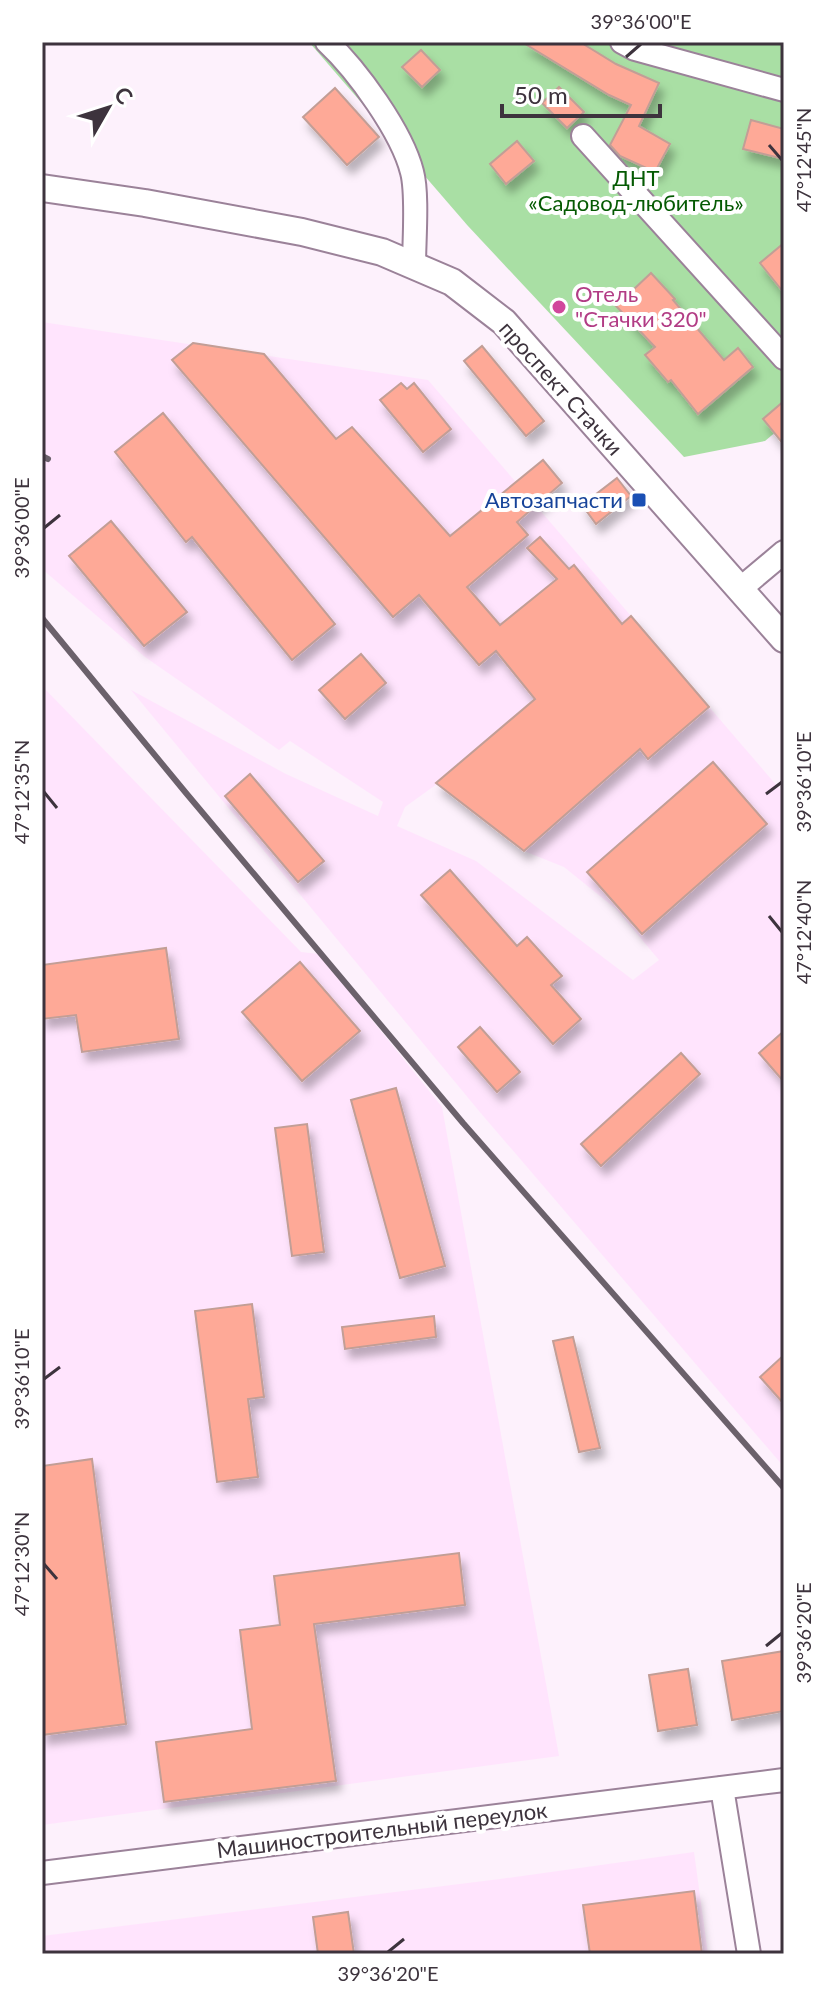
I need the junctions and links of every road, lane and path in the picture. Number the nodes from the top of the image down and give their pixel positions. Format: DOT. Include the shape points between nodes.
graph roads {
  1 [pos="327,42"];
  2 [pos="622,42"];
  3 [pos="667,50"];
  4 [pos="784,90"];
  5 [pos="583,136"];
  6 [pos="42,188"];
  7 [pos="414,266"];
  8 [pos="784,358"];
  9 [pos="784,552"];
  10 [pos="740,589"];
  11 [pos="784,639"];
  12 [pos="784,1780"];
  13 [pos="722,1788"];
  14 [pos="42,1873"];
  15 [pos="749,1954"];
  1 -- 7 [label="street" via="345,59 400,139 413,174"];
  2 -- 3 [label="street" via="635,49"];
  3 -- 4 [label="street"];
  5 -- 8 [label="street"];
  6 -- 7 [label="street, проспект Стачки" via="302,232 382,252"];
  7 -- 10 [label="street, проспект Стачки" via="452,282 504,322"];
  9 -- 10 [label="street"];
  10 -- 11 [label="street, проспект Стачки"];
  12 -- 13 [label="street, Машиностроительный переулок"];
  13 -- 14 [label="street, Машиностроительный переулок"];
  13 -- 15 [label="street"];
}
